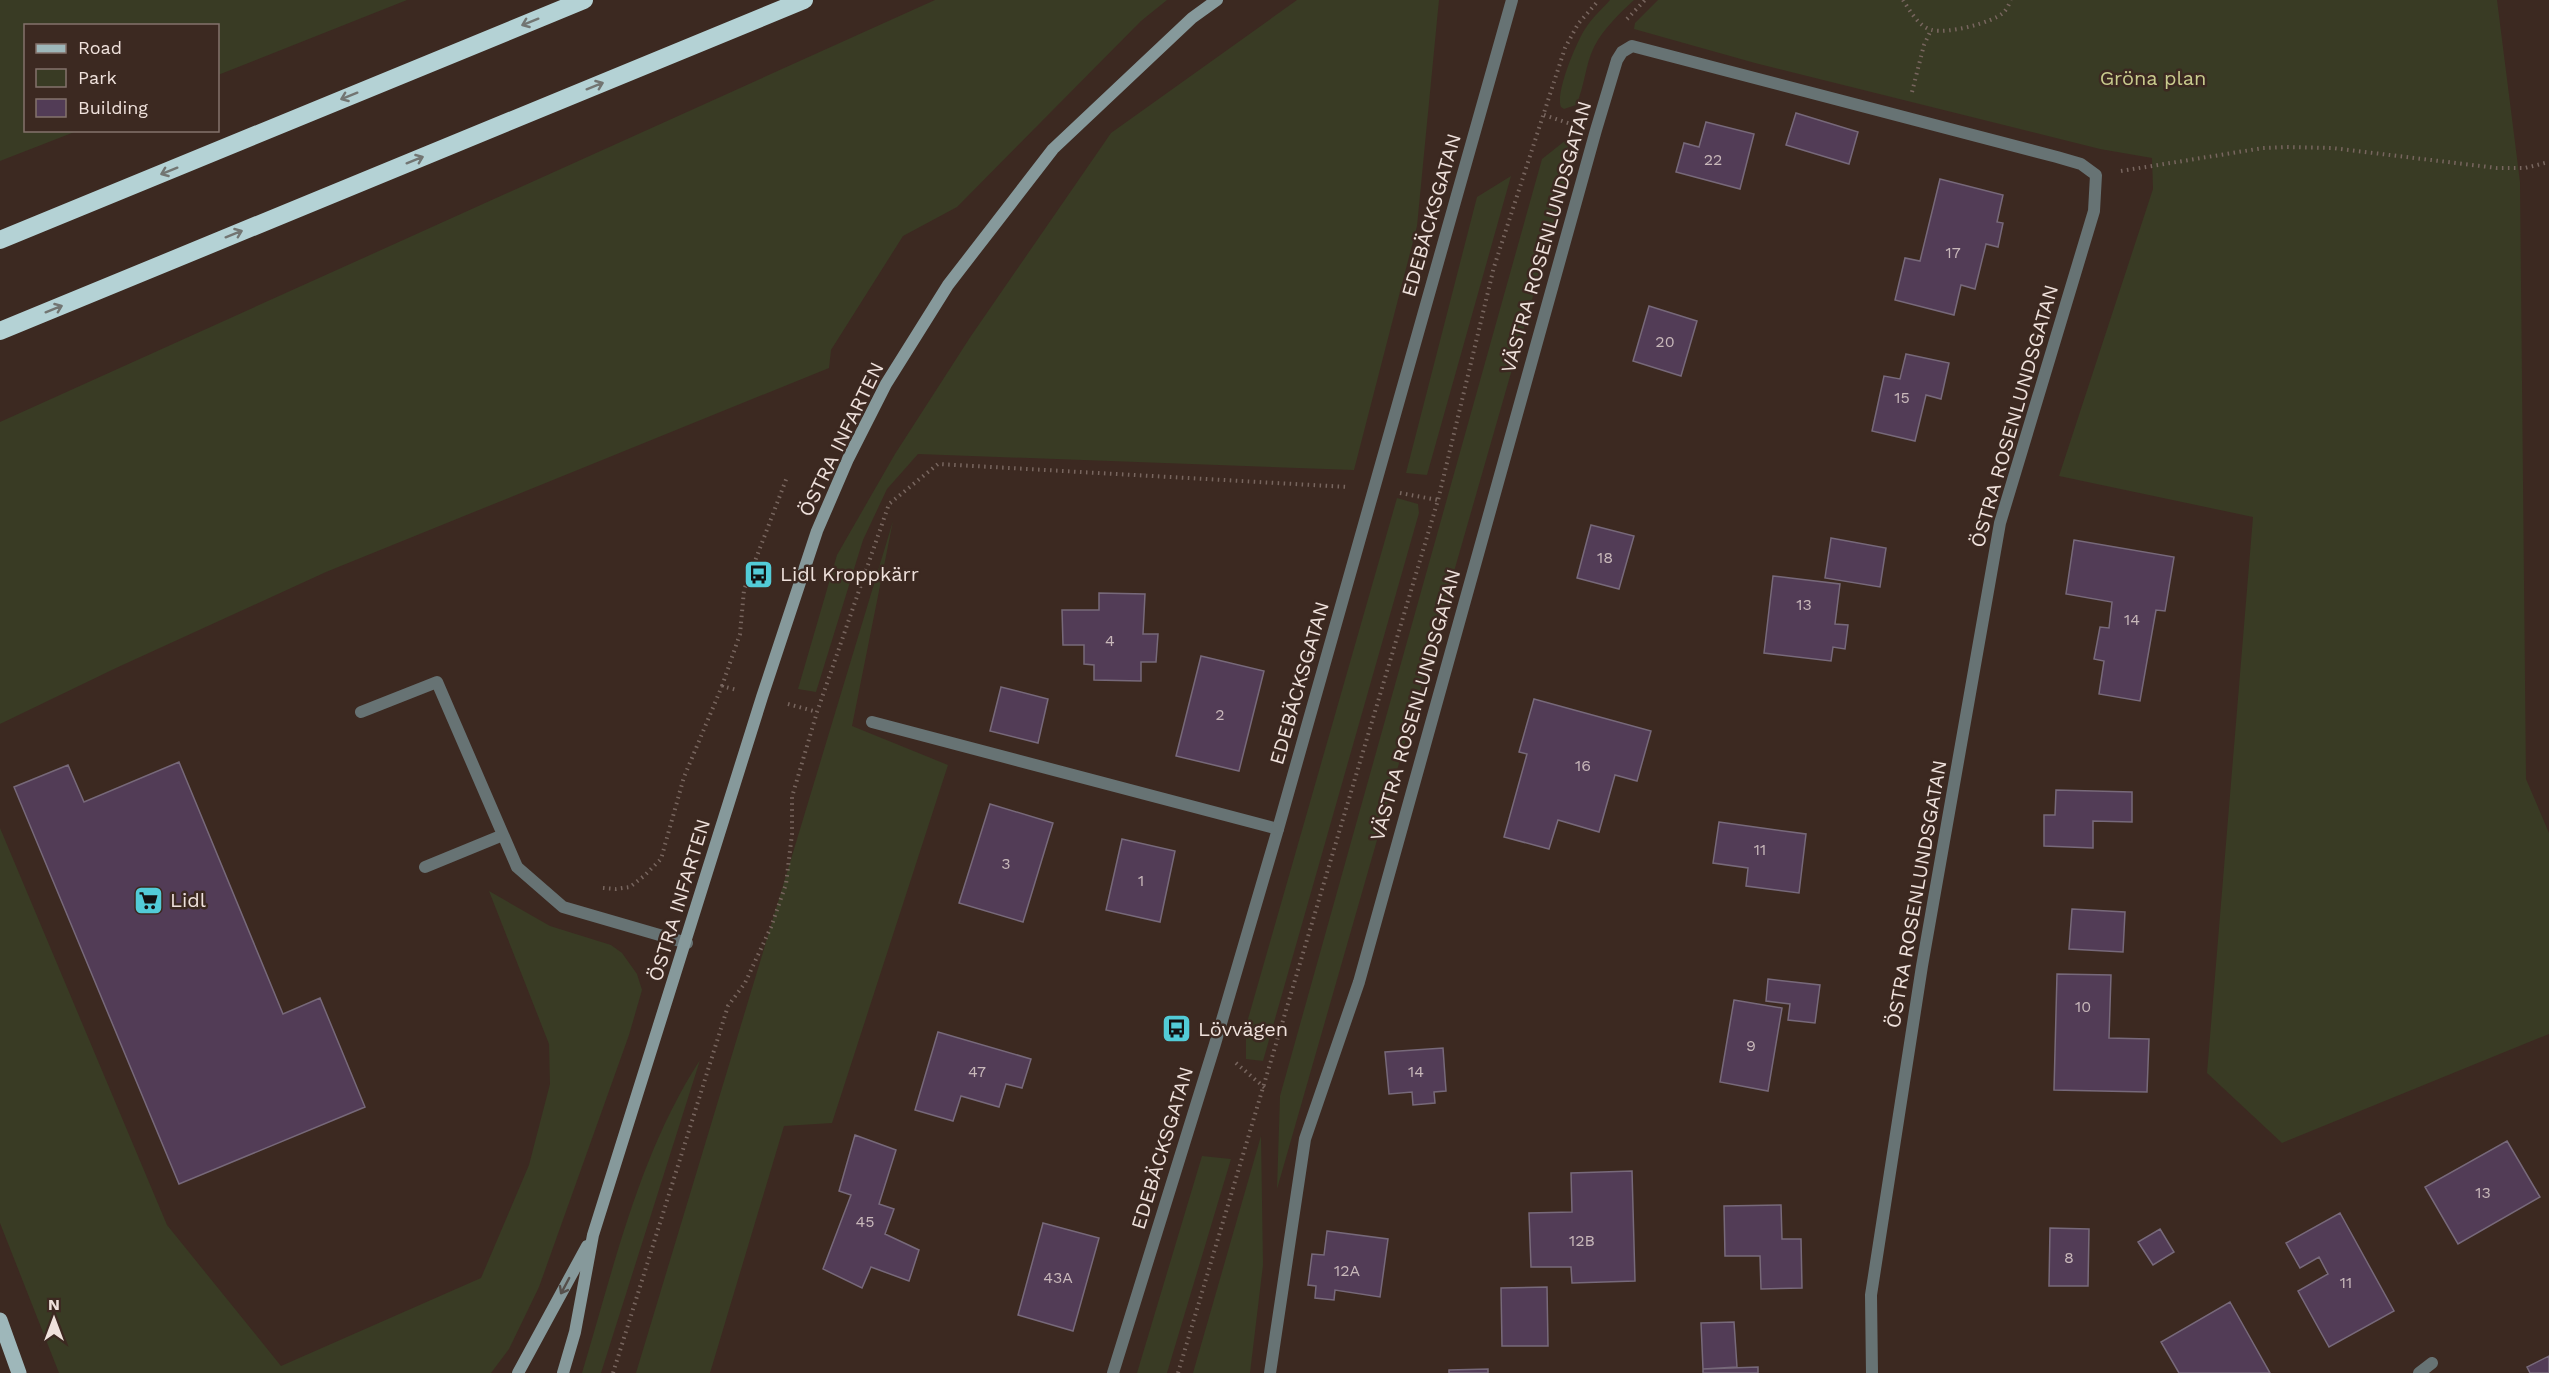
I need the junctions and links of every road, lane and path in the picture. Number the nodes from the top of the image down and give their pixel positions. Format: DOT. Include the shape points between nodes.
graph roads {
  1 [pos="584,0"];
  2 [pos="804,0"];
  3 [pos="1217,0"];
  4 [pos="1512,0"];
  5 [pos="1599,0"];
  6 [pos="1903,0"];
  7 [pos="2011,0"];
  8 [pos="1931,30"];
  9 [pos="1906,117"];
  10 [pos="2549,162"];
  11 [pos="2096,175"];
  12 [pos="0,240"];
  13 [pos="0,331"];
  14 [pos="787,477"];
  15 [pos="1373,488"];
  16 [pos="1438,500"];
  17 [pos="722,686"];
  18 [pos="762,698"];
  19 [pos="361,712"];
  20 [pos="817,712"];
  21 [pos="872,722"];
  22 [pos="1278,829"];
  23 [pos="503,835"];
  24 [pos="425,867"];
  25 [pos="563,907"];
  26 [pos="687,943"];
  27 [pos="593,1235"];
  28 [pos="0,1320"];
  29 [pos="2432,1363"];
  30 [pos="19,1373"];
  31 [pos="518,1373"];
  32 [pos="563,1373"];
  33 [pos="613,1373"];
  34 [pos="1113,1373"];
  35 [pos="1178,1373"];
  36 [pos="1270,1373"];
  37 [pos="1872,1373"];
  38 [pos="2419,1373"];
  1 -- 12 [label="highway, one-way"];
  13 -- 2 [label="highway, one-way"];
  3 -- 18 [label="street, ÖSTRA INFARTEN" via="1192,18 1053,149 948,285 886,384 848,459 818,531"];
  4 -- 15 [label="street, EDEBÄCKSGATAN"];
  5 -- 16 [label="path" via="1578,24 1566,48 1494,267"];
  6 -- 8 [label="path" via="1920,24"];
  7 -- 8 [label="path" via="1998,16 1951,31"];
  8 -- 9 [label="path"];
  9 -- 11 [label="street" via="2081,164"];
  9 -- 36 [label="street, VÄSTRA ROSENLUNDSGATAN" via="1632,46 1617,60 1359,982 1305,1139"];
  10 -- 11 [label="path" via="2525,168 2497,168 2332,148 2287,147"];
  11 -- 37 [label="street, ÖSTRA ROSENLUNDSGATAN" via="2094,211 2000,523 1922,966 1870,1295"];
  14 -- 17 [label="path" via="744,590 740,634"];
  15 -- 16 [label="path"];
  15 -- 20 [label="path" via="938,464 889,504"];
  15 -- 22 [label="street, EDEBÄCKSGATAN"];
  16 -- 35 [label="path"];
  17 -- 18 [label="path"];
  17 -- 25 [label="path" via="684,777 661,859 630,887 579,884"];
  18 -- 20 [label="path"];
  18 -- 26 [label="street, ÖSTRA INFARTEN"];
  19 -- 23 [label="street" via="437,682"];
  20 -- 33 [label="path" via="792,797 786,884 745,983 728,1006"];
  21 -- 22 [label="street"];
  22 -- 34 [label="street, EDEBÄCKSGATAN"];
  23 -- 24 [label="street"];
  23 -- 25 [label="street" via="517,867"];
  25 -- 26 [label="street"];
  26 -- 27 [label="street, ÖSTRA INFARTEN"];
  27 -- 31 [label="street, ÖSTRA INFARTEN, one-way"];
  27 -- 32 [label="street, ÖSTRA INFARTEN" via="575,1332"];
  28 -- 30 [label="main road"];
  29 -- 38 [label="street"];
}
